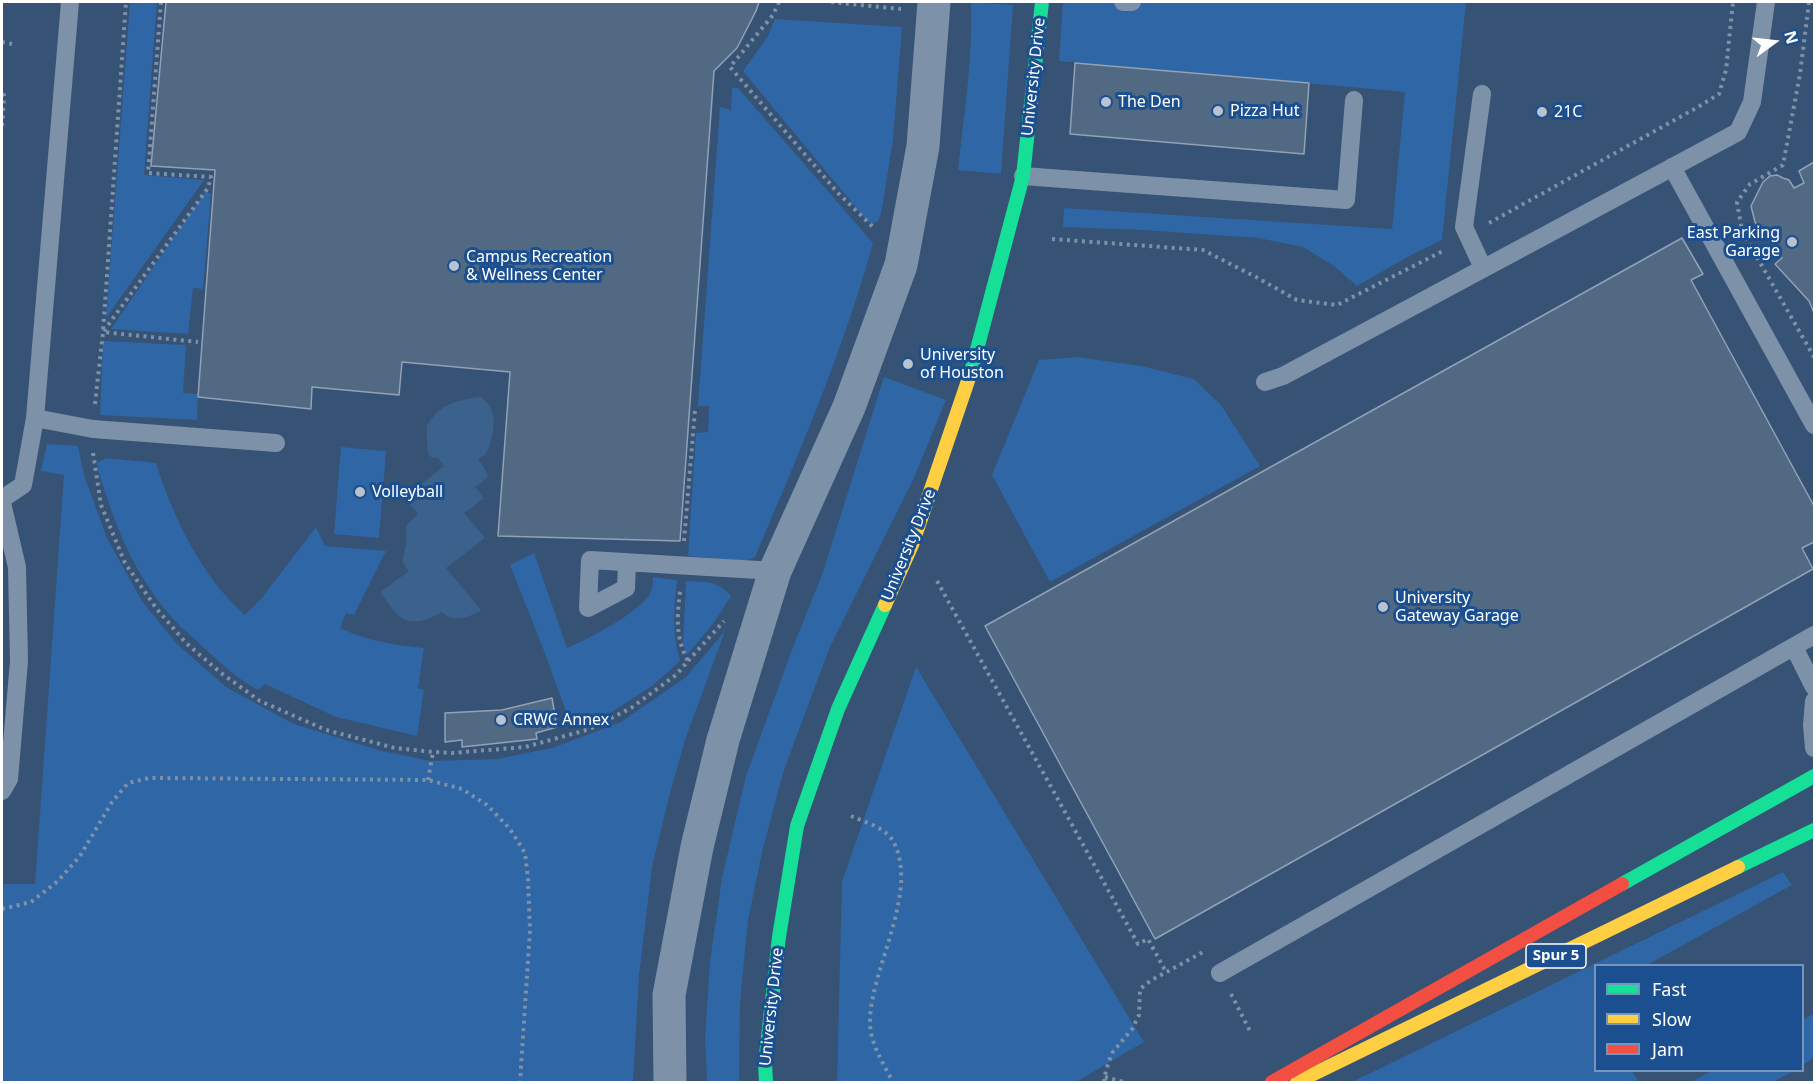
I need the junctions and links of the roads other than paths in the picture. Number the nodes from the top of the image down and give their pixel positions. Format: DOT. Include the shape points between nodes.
graph roads {
  1 [pos="70,2"];
  2 [pos="1042,2"];
  3 [pos="1123,2"];
  4 [pos="1132,2"];
  5 [pos="1766,2"];
  6 [pos="920,5"];
  7 [pos="1482,94"];
  8 [pos="1354,100"];
  9 [pos="1672,167"];
  10 [pos="1023,177"];
  11 [pos="1483,268"];
  12 [pos="1265,382"];
  13 [pos="35,418"];
  14 [pos="1815,424"];
  15 [pos="276,443"];
  16 [pos="2,501"];
  17 [pos="627,562"];
  18 [pos="775,572"];
  19 [pos="1815,635"];
  20 [pos="1794,647"];
  21 [pos="1815,687"];
  22 [pos="1815,701"];
  23 [pos="1815,748"];
  24 [pos="1815,776"];
  25 [pos="2,791"];
  26 [pos="1815,830"];
  27 [pos="1220,973"];
  28 [pos="670,1083"];
  29 [pos="766,1083"];
  30 [pos="1272,1083"];
  31 [pos="1297,1083"];
  1 -- 13 [label="lane"];
  2 -- 10 [label="main road, University Drive"];
  3 -- 4 [label="lane"];
  5 -- 9 [label="lane" via="1752,102 1738,132"];
  6 -- 18 [label="street" via="923,146 901,265 849,407"];
  7 -- 11 [label="lane" via="1464,227"];
  8 -- 10 [label="lane" via="1346,200"];
  9 -- 11 [label="lane"];
  9 -- 14 [label="lane"];
  10 -- 29 [label="main road, University Drive" via="968,383 916,534 838,709 796,826 779,937"];
  11 -- 12 [label="lane" via="1283,376"];
  13 -- 15 [label="lane" via="93,429"];
  13 -- 16 [label="lane" via="23,485"];
  16 -- 25 [label="lane" via="17,567 19,661 9,779"];
  17 -- 18 [label="lane"];
  18 -- 28 [label="street" via="723,740 697,847 669,995"];
  19 -- 20 [label="lane"];
  20 -- 21 [label="lane"];
  20 -- 27 [label="lane"];
  22 -- 23 [label="lane"];
  24 -- 30 [label="main road, Spur 5"];
  26 -- 31 [label="main road, Spur 5"];
}
